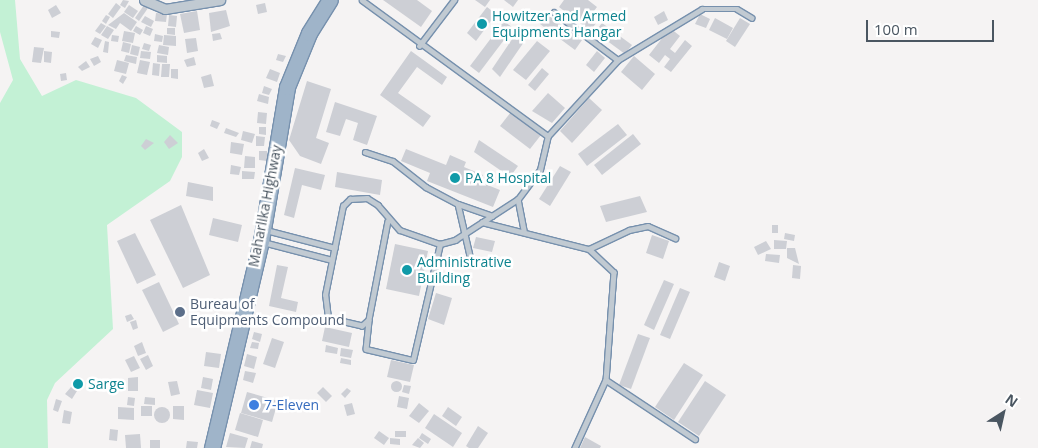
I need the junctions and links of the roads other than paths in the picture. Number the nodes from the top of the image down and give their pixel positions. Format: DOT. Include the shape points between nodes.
graph roads {
  1 [pos="144,0"];
  2 [pos="220,0"];
  3 [pos="330,0"];
  4 [pos="362,0"];
  5 [pos="454,0"];
  6 [pos="554,12"];
  7 [pos="752,18"];
  8 [pos="419,46"];
  9 [pos="618,60"];
  10 [pos="548,136"];
  11 [pos="364,152"];
  12 [pos="518,199"];
  13 [pos="458,204"];
  14 [pos="492,216"];
  15 [pos="388,221"];
  16 [pos="482,222"];
  17 [pos="524,230"];
  18 [pos="466,231"];
  19 [pos="262,236"];
  20 [pos="675,238"];
  21 [pos="440,244"];
  22 [pos="335,248"];
  23 [pos="589,249"];
  24 [pos="332,260"];
  25 [pos="471,260"];
  26 [pos="369,320"];
  27 [pos="606,380"];
  28 [pos="695,438"];
  29 [pos="212,448"];
  30 [pos="575,448"];
  1 -- 2 [label="street" via="165,9"];
  3 -- 19 [label="highway, Maharlika Highway" via="309,33 287,86"];
  4 -- 8 [label="lane"];
  5 -- 8 [label="lane"];
  6 -- 9 [label="lane"];
  7 -- 9 [label="lane" via="737,9 702,9"];
  8 -- 10 [label="lane"];
  9 -- 10 [label="lane"];
  10 -- 12 [label="lane" via="540,170"];
  11 -- 13 [label="lane" via="393,161 426,187"];
  12 -- 14 [label="lane"];
  12 -- 17 [label="lane"];
  13 -- 14 [label="lane"];
  13 -- 18 [label="lane"];
  14 -- 16 [label="lane"];
  15 -- 21 [label="lane" via="400,230"];
  15 -- 22 [label="lane" via="378,205 367,198 350,199 343,206"];
  15 -- 26 [label="lane"];
  16 -- 17 [label="lane"];
  16 -- 18 [label="lane"];
  17 -- 23 [label="lane"];
  18 -- 21 [label="lane"];
  18 -- 25 [label="lane"];
  19 -- 22 [label="lane"];
  19 -- 24 [label="lane"];
  19 -- 29 [label="highway, Maharlika Highway"];
  20 -- 23 [label="lane" via="648,226 629,230"];
  21 -- 26 [label="lane" via="414,360 366,349"];
  22 -- 24 [label="lane"];
  23 -- 27 [label="lane" via="614,272"];
  24 -- 26 [label="lane" via="324,304 328,318 362,326"];
  27 -- 28 [label="lane"];
  27 -- 30 [label="lane"];
}
